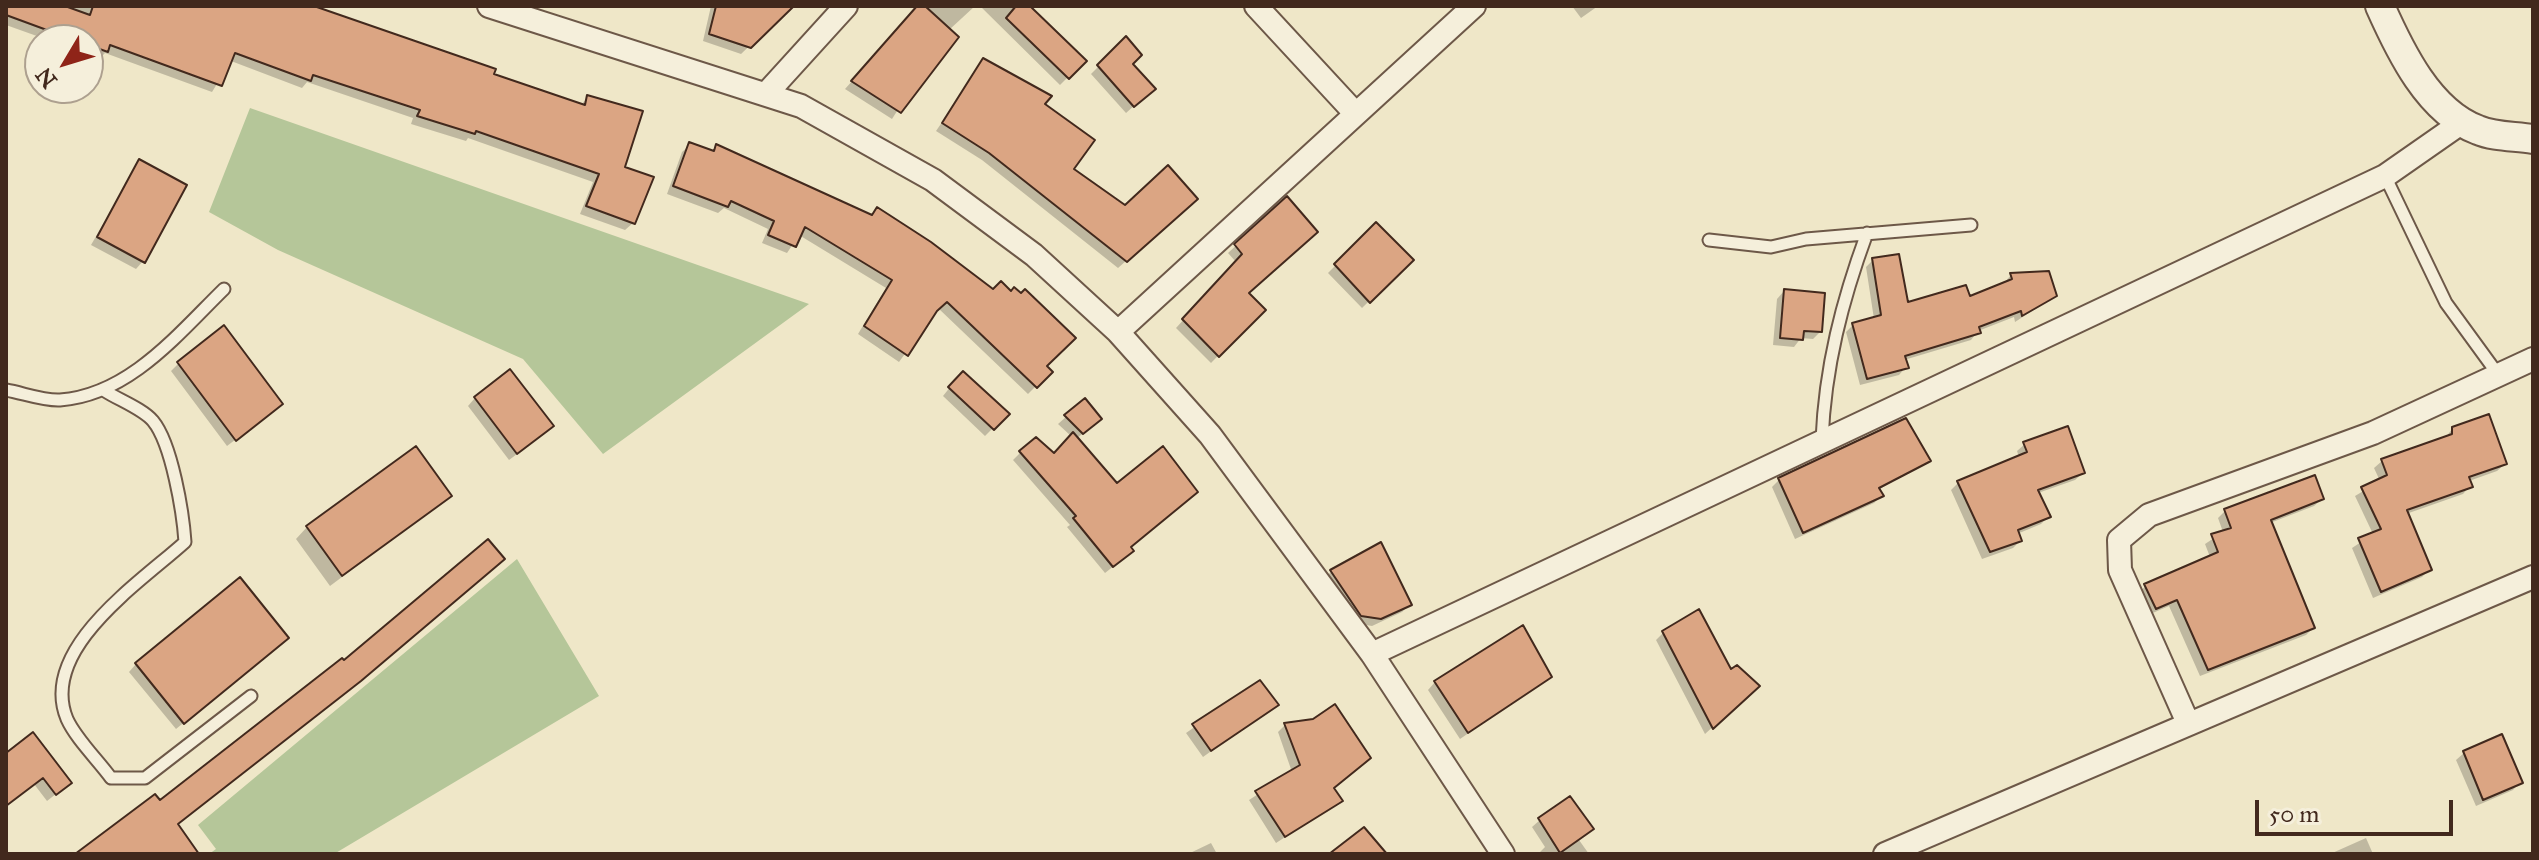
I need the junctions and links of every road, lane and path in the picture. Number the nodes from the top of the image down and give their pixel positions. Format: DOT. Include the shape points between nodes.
graph roads {
  1 [pos="489,6"];
  2 [pos="846,6"];
  3 [pos="1256,6"];
  4 [pos="1474,6"];
  5 [pos="2380,6"];
  6 [pos="766,94"];
  7 [pos="1355,113"];
  8 [pos="2461,123"];
  9 [pos="2533,139"];
  10 [pos="2385,176"];
  11 [pos="1971,225"];
  12 [pos="1867,233"];
  13 [pos="1709,240"];
  14 [pos="224,289"];
  15 [pos="1118,332"];
  16 [pos="2533,359"];
  17 [pos="2497,373"];
  18 [pos="6,390"];
  19 [pos="105,391"];
  20 [pos="1822,440"];
  21 [pos="2533,577"];
  22 [pos="1372,654"];
  23 [pos="251,696"];
  24 [pos="2188,723"];
  25 [pos="1503,854"];
  26 [pos="1885,854"];
  1 -- 6 [label="street"];
  2 -- 6 [label="street"];
  3 -- 7 [label="street"];
  4 -- 7 [label="street"];
  5 -- 8 [label="street" via="2433,99"];
  6 -- 15 [label="street" via="801,106 933,180 1034,255"];
  7 -- 15 [label="street"];
  8 -- 9 [label="street" via="2482,132"];
  8 -- 10 [label="street"];
  10 -- 17 [label="lane" via="2446,303"];
  10 -- 20 [label="street"];
  11 -- 12 [label="lane"];
  12 -- 13 [label="lane" via="1771,247"];
  12 -- 20 [label="lane" via="1831,349"];
  14 -- 19 [label="lane" via="154,357"];
  15 -- 22 [label="street" via="1210,435"];
  16 -- 17 [label="street"];
  17 -- 24 [label="street" via="2373,433 2149,515 2119,540 2120,570"];
  18 -- 19 [label="lane" via="58,400"];
  19 -- 23 [label="lane" via="153,421 182,506 185,542 79,639 63,677 67,718 111,778 145,778"];
  20 -- 22 [label="street"];
  21 -- 24 [label="street"];
  22 -- 25 [label="street"];
  24 -- 26 [label="street"];
}
